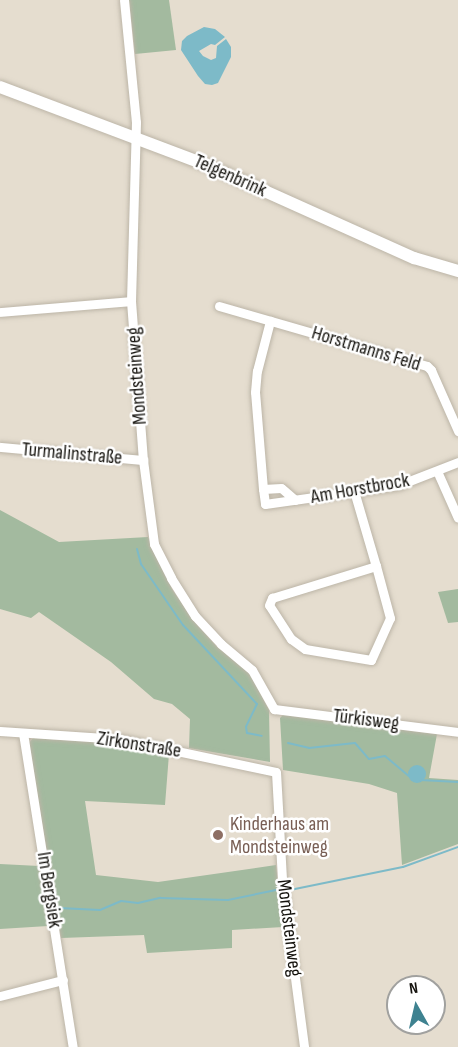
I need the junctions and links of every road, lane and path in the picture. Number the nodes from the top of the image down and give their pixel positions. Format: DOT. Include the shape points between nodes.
graph roads {
  1 [pos="124,0"];
  2 [pos="0,87"];
  3 [pos="136,138"];
  4 [pos="458,271"];
  5 [pos="131,302"];
  6 [pos="219,306"];
  7 [pos="0,312"];
  8 [pos="270,321"];
  9 [pos="458,430"];
  10 [pos="0,447"];
  11 [pos="143,460"];
  12 [pos="458,462"];
  13 [pos="437,471"];
  14 [pos="263,489"];
  15 [pos="354,491"];
  16 [pos="295,500"];
  17 [pos="458,518"];
  18 [pos="376,566"];
  19 [pos="274,709"];
  20 [pos="0,731"];
  21 [pos="458,732"];
  22 [pos="23,733"];
  23 [pos="276,772"];
  24 [pos="63,980"];
  25 [pos="0,996"];
  26 [pos="73,1047"];
  27 [pos="304,1047"];
  1 -- 3 [label="street, Mondsteinweg"];
  2 -- 3 [label="street, Telgenbrink"];
  3 -- 4 [label="street, Telgenbrink" via="209,166 414,258"];
  3 -- 5 [label="street, Mondsteinweg"];
  5 -- 7 [label="street"];
  5 -- 11 [label="street, Mondsteinweg"];
  6 -- 8 [label="street, Horstmanns Feld"];
  8 -- 9 [label="street, Horstmanns Feld" via="427,366"];
  8 -- 14 [label="street" via="256,371 255,392"];
  10 -- 11 [label="street, Turmalinstraße"];
  11 -- 19 [label="street, Mondsteinweg" via="152,538 171,578 220,644 252,670"];
  12 -- 13 [label="street, Am Horstbrock"];
  13 -- 15 [label="street, Am Horstbrock" via="399,485"];
  13 -- 17 [label="street"];
  14 -- 16 [label="street, Am Horstbrock" via="281,488"];
  14 -- 16 [label="street, Am Horstbrock" via="265,504"];
  15 -- 16 [label="street, Am Horstbrock"];
  15 -- 18 [label="street"];
  18 -- 18 [label="street" via="390,618 371,660 305,649 291,639 269,605 272,598"];
  19 -- 21 [label="street, Türkisweg"];
  20 -- 22 [label="street, Zirkonstraße"];
  22 -- 23 [label="street, Zirkonstraße" via="120,739"];
  22 -- 24 [label="street, Im Bergsiek"];
  23 -- 27 [label="street, Mondsteinweg" via="282,879"];
  24 -- 25 [label="street"];
  24 -- 26 [label="street, Im Bergsiek"];
}
